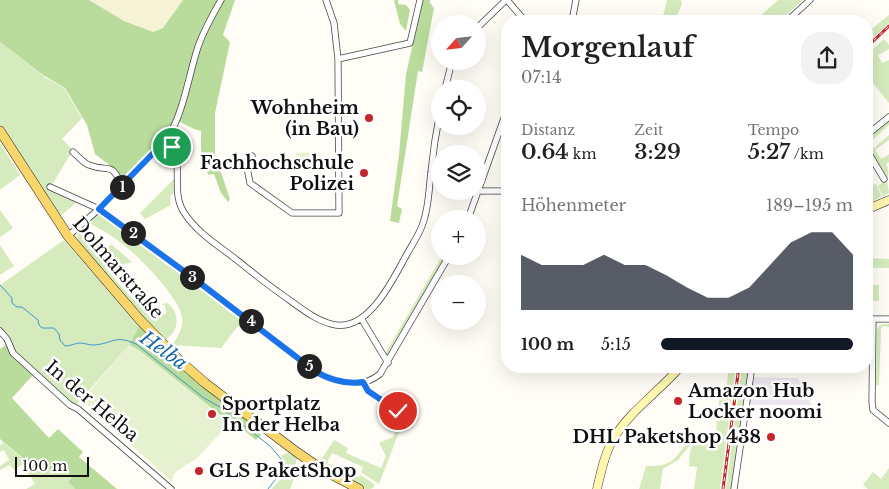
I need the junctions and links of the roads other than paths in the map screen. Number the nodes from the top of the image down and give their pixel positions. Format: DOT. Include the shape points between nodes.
graph roads {
  1 [pos="220,0"];
  2 [pos="326,0"];
  3 [pos="420,0"];
  4 [pos="506,0"];
  5 [pos="576,0"];
  6 [pos="810,0"];
  7 [pos="520,15"];
  8 [pos="573,15"];
  9 [pos="794,15"];
  10 [pos="486,19"];
  11 [pos="338,59"];
  12 [pos="889,117"];
  13 [pos="501,127"];
  14 [pos="873,130"];
  15 [pos="0,131"];
  16 [pos="436,135"];
  17 [pos="166,140"];
  18 [pos="73,152"];
  19 [pos="252,156"];
  20 [pos="873,160"];
  21 [pos="486,169"];
  22 [pos="884,179"];
  23 [pos="122,186"];
  24 [pos="50,187"];
  25 [pos="486,191"];
  26 [pos="501,191"];
  27 [pos="889,200"];
  28 [pos="873,207"];
  29 [pos="99,209"];
  30 [pos="68,236"];
  31 [pos="444,265"];
  32 [pos="361,318"];
  33 [pos="873,319"];
  34 [pos="889,319"];
  35 [pos="0,331"];
  36 [pos="388,362"];
  37 [pos="674,373"];
  38 [pos="751,373"];
  39 [pos="871,373"];
  40 [pos="363,382"];
  41 [pos="400,413"];
  42 [pos="889,424"];
  43 [pos="171,489"];
  44 [pos="359,489"];
  45 [pos="597,489"];
  46 [pos="734,489"];
  1 -- 17 [label="street" via="198,46 180,110"];
  2 -- 11 [label="street" via="334,23"];
  3 -- 11 [label="street" via="410,42"];
  4 -- 7 [label="street"];
  4 -- 10 [label="street"];
  5 -- 8 [label="street"];
  6 -- 9 [label="street"];
  11 -- 19 [label="street" via="339,213 292,213 250,183 246,162"];
  12 -- 14 [label="street"];
  13 -- 21 [label="street"];
  15 -- 30 [label="main road, Dolmarstraße"];
  16 -- 32 [label="street" via="424,223 391,283"];
  17 -- 23 [label="street"];
  17 -- 32 [label="street" via="176,160 178,200 198,229 271,287 314,316 340,325"];
  18 -- 23 [label="street" via="90,165 111,168"];
  20 -- 22 [label="street"];
  23 -- 29 [label="street"];
  24 -- 29 [label="street"];
  25 -- 26 [label="street"];
  27 -- 28 [label="main road"];
  29 -- 30 [label="street"];
  29 -- 40 [label="street" via="316,372 338,381"];
  30 -- 44 [label="main road, Dolmarstraße" via="140,320 192,372 298,453"];
  31 -- 36 [label="street"];
  32 -- 36 [label="street"];
  33 -- 34 [label="street"];
  35 -- 43 [label="street, In der Helba" via="13,353"];
  36 -- 40 [label="street" via="375,378"];
  37 -- 45 [label="main road" via="618,432 604,458"];
  38 -- 46 [label="street"];
  39 -- 42 [label="street" via="873,410"];
  40 -- 41 [label="street" via="368,391"];
}
